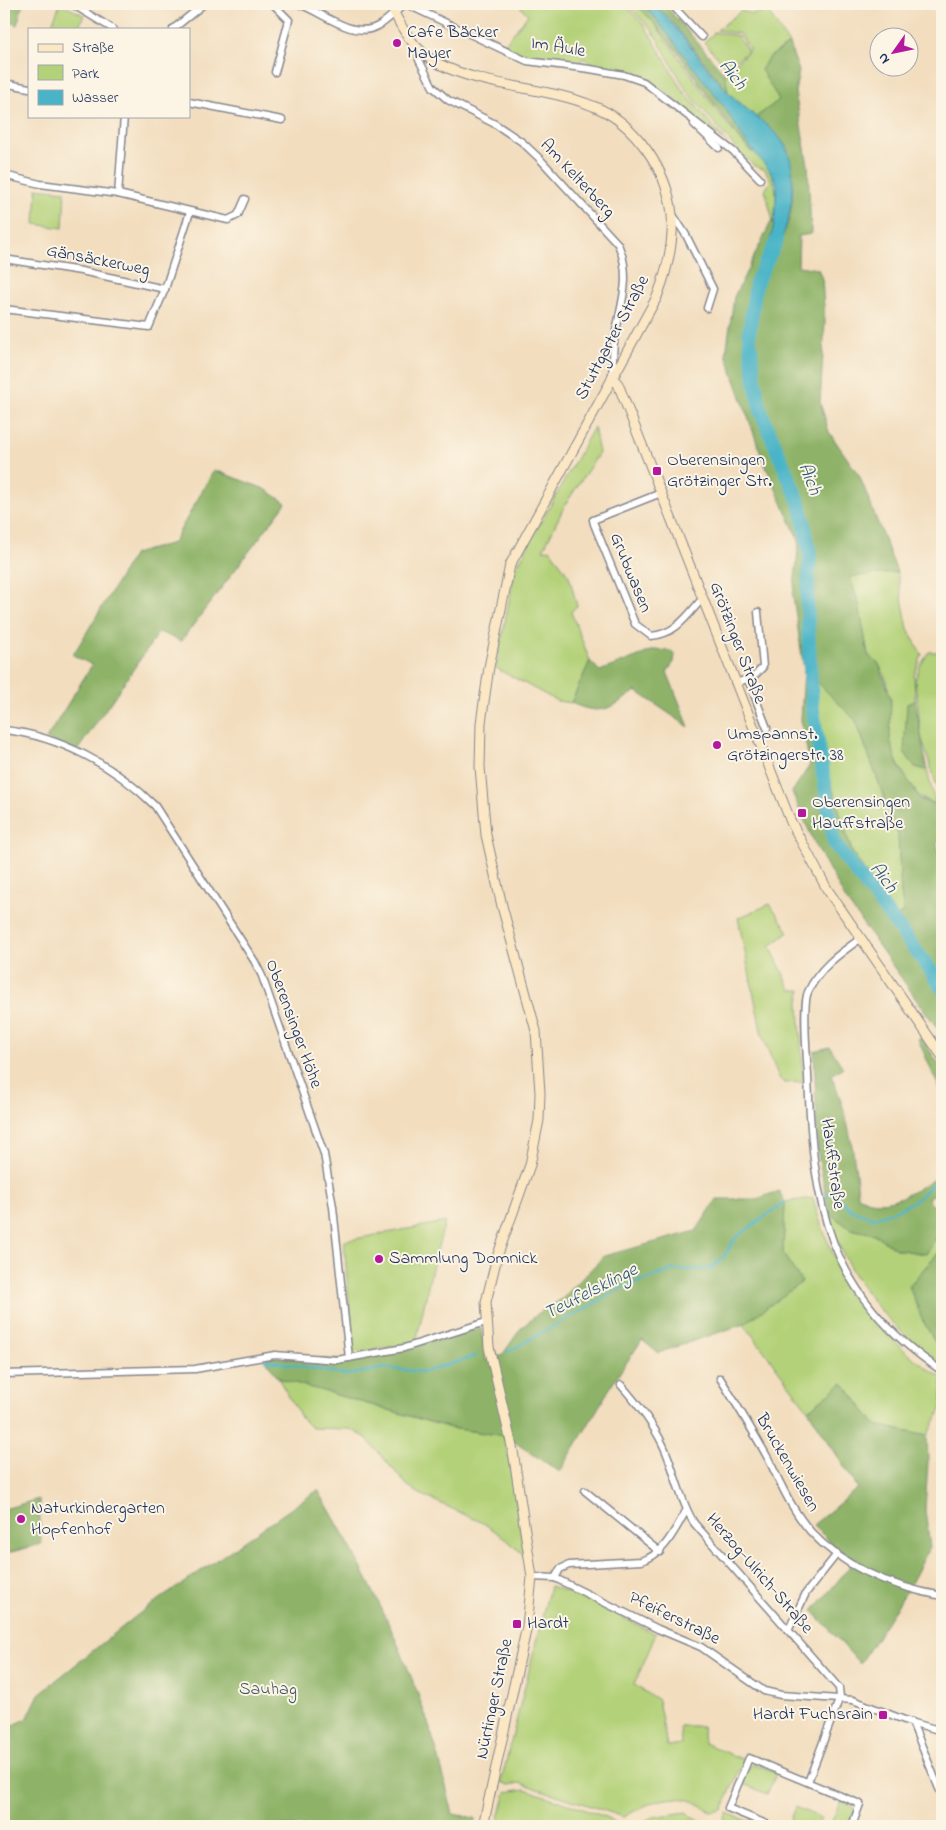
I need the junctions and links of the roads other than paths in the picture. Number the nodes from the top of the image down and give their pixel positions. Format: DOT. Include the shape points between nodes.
graph roads {
  1 [pos="72,4"];
  2 [pos="204,4"];
  3 [pos="273,4"];
  4 [pos="299,4"];
  5 [pos="390,4"];
  6 [pos="406,4"];
  7 [pos="671,4"];
  8 [pos="394,13"];
  9 [pos="111,28"];
  10 [pos="174,28"];
  11 [pos="702,37"];
  12 [pos="419,49"];
  13 [pos="275,72"];
  14 [pos="4,83"];
  15 [pos="28,88"];
  16 [pos="190,102"];
  17 [pos="688,117"];
  18 [pos="124,118"];
  19 [pos="282,120"];
  20 [pos="719,148"];
  21 [pos="4,175"];
  22 [pos="760,179"];
  23 [pos="118,194"];
  24 [pos="244,199"];
  25 [pos="190,212"];
  26 [pos="672,214"];
  27 [pos="4,259"];
  28 [pos="165,290"];
  29 [pos="707,308"];
  30 [pos="4,309"];
  31 [pos="612,377"];
  32 [pos="661,493"];
  33 [pos="702,599"];
  34 [pos="758,612"];
  35 [pos="748,678"];
  36 [pos="735,683"];
  37 [pos="767,728"];
  38 [pos="4,730"];
  39 [pos="860,939"];
  40 [pos="942,1056"];
  41 [pos="486,1322"];
  42 [pos="349,1358"];
  43 [pos="942,1371"];
  44 [pos="4,1374"];
  45 [pos="720,1378"];
  46 [pos="621,1384"];
  47 [pos="585,1491"];
  48 [pos="686,1511"];
  49 [pos="660,1552"];
  50 [pos="837,1554"];
  51 [pos="532,1577"];
  52 [pos="555,1578"];
  53 [pos="942,1596"];
  54 [pos="788,1631"];
  55 [pos="840,1698"];
  56 [pos="912,1722"];
  57 [pos="942,1731"];
  58 [pos="808,1782"];
  59 [pos="942,1796"];
  60 [pos="483,1826"];
  61 [pos="771,1826"];
  62 [pos="852,1826"];
  1 -- 9 [label="street"];
  2 -- 10 [label="street"];
  3 -- 13 [label="street" via="289,20"];
  4 -- 8 [label="street, Im Äule" via="346,26 364,30 378,26"];
  5 -- 8 [label="main road, Stuttgarter Straße"];
  6 -- 8 [label="street, Im Äule"];
  6 -- 17 [label="street, Im Äule" via="527,61 634,78 655,89"];
  7 -- 11 [label="street"];
  8 -- 12 [label="main road, Stuttgarter Straße" via="400,27"];
  12 -- 26 [label="main road, Stuttgarter Straße" via="437,63 456,71 570,98 595,106 613,117 630,130 647,151 660,175"];
  12 -- 31 [label="street, Am Kelterberg" via="420,60 433,87 448,100 522,142 618,244 626,278 614,342"];
  14 -- 15 [label="street"];
  16 -- 19 [label="street"];
  17 -- 20 [label="street, Im Äule"];
  17 -- 22 [label="street, Im Äule" via="734,151"];
  18 -- 23 [label="street"];
  21 -- 23 [label="street" via="40,184"];
  23 -- 25 [label="street"];
  24 -- 25 [label="street" via="238,215 228,220"];
  25 -- 28 [label="street, Gänsäckerweg"];
  26 -- 29 [label="street" via="713,289"];
  26 -- 31 [label="main road, Stuttgarter Straße" via="664,279"];
  27 -- 28 [label="street, Gänsäckerweg" via="80,271"];
  28 -- 30 [label="street" via="149,327"];
  31 -- 32 [label="main road, Grötzinger Straße" via="618,384"];
  31 -- 41 [label="main road, Stuttgarter Straße" via="510,565 481,723 480,767 486,835 536,1031 540,1093 539,1120 530,1165 490,1280"];
  32 -- 33 [label="main road, Grötzinger Straße"];
  32 -- 33 [label="street, Grubwasen" via="593,520 594,524 639,630 651,636 669,632 684,621"];
  33 -- 36 [label="main road, Grötzinger Straße"];
  34 -- 35 [label="street" via="762,667"];
  35 -- 36 [label="street"];
  35 -- 37 [label="street"];
  36 -- 39 [label="main road, Grötzinger Straße" via="803,847"];
  38 -- 42 [label="street, Oberensinger Höhe" via="46,739 77,751 137,788 155,806 255,962 324,1154"];
  39 -- 40 [label="main road, Grötzinger Straße"];
  39 -- 43 [label="street, Hauffstraße" via="818,972 807,994 808,1082 815,1179 836,1251 862,1296 893,1332"];
  41 -- 42 [label="street" via="404,1348"];
  41 -- 51 [label="main road, Nürtinger Straße" via="520,1488"];
  42 -- 44 [label="street" via="323,1361 275,1355 195,1369"];
  45 -- 50 [label="street, Bruckenwiesen" via="798,1516 821,1542"];
  46 -- 48 [label="street, Herzog-Ulrich-Straße" via="653,1426 663,1445"];
  47 -- 49 [label="street"];
  48 -- 49 [label="street"];
  48 -- 54 [label="street, Herzog-Ulrich-Straße" via="717,1552"];
  49 -- 52 [label="street" via="642,1561 569,1564 560,1569"];
  50 -- 53 [label="street, Bruckenwiesen" via="860,1569 894,1584"];
  50 -- 54 [label="street" via="806,1593"];
  51 -- 52 [label="street, Pfeiferstraße"];
  51 -- 60 [label="main road, Nürtinger Straße" via="527,1626"];
  52 -- 55 [label="street, Pfeiferstraße" via="701,1647 764,1691"];
  54 -- 55 [label="street, Herzog-Ulrich-Straße" via="839,1688"];
  55 -- 56 [label="street, Pfeiferstraße"];
  55 -- 58 [label="street"];
  56 -- 57 [label="street, Pfeiferstraße"];
  56 -- 59 [label="street"];
  58 -- 61 [label="street" via="749,1758 728,1808"];
  58 -- 62 [label="street" via="860,1804"];
}
